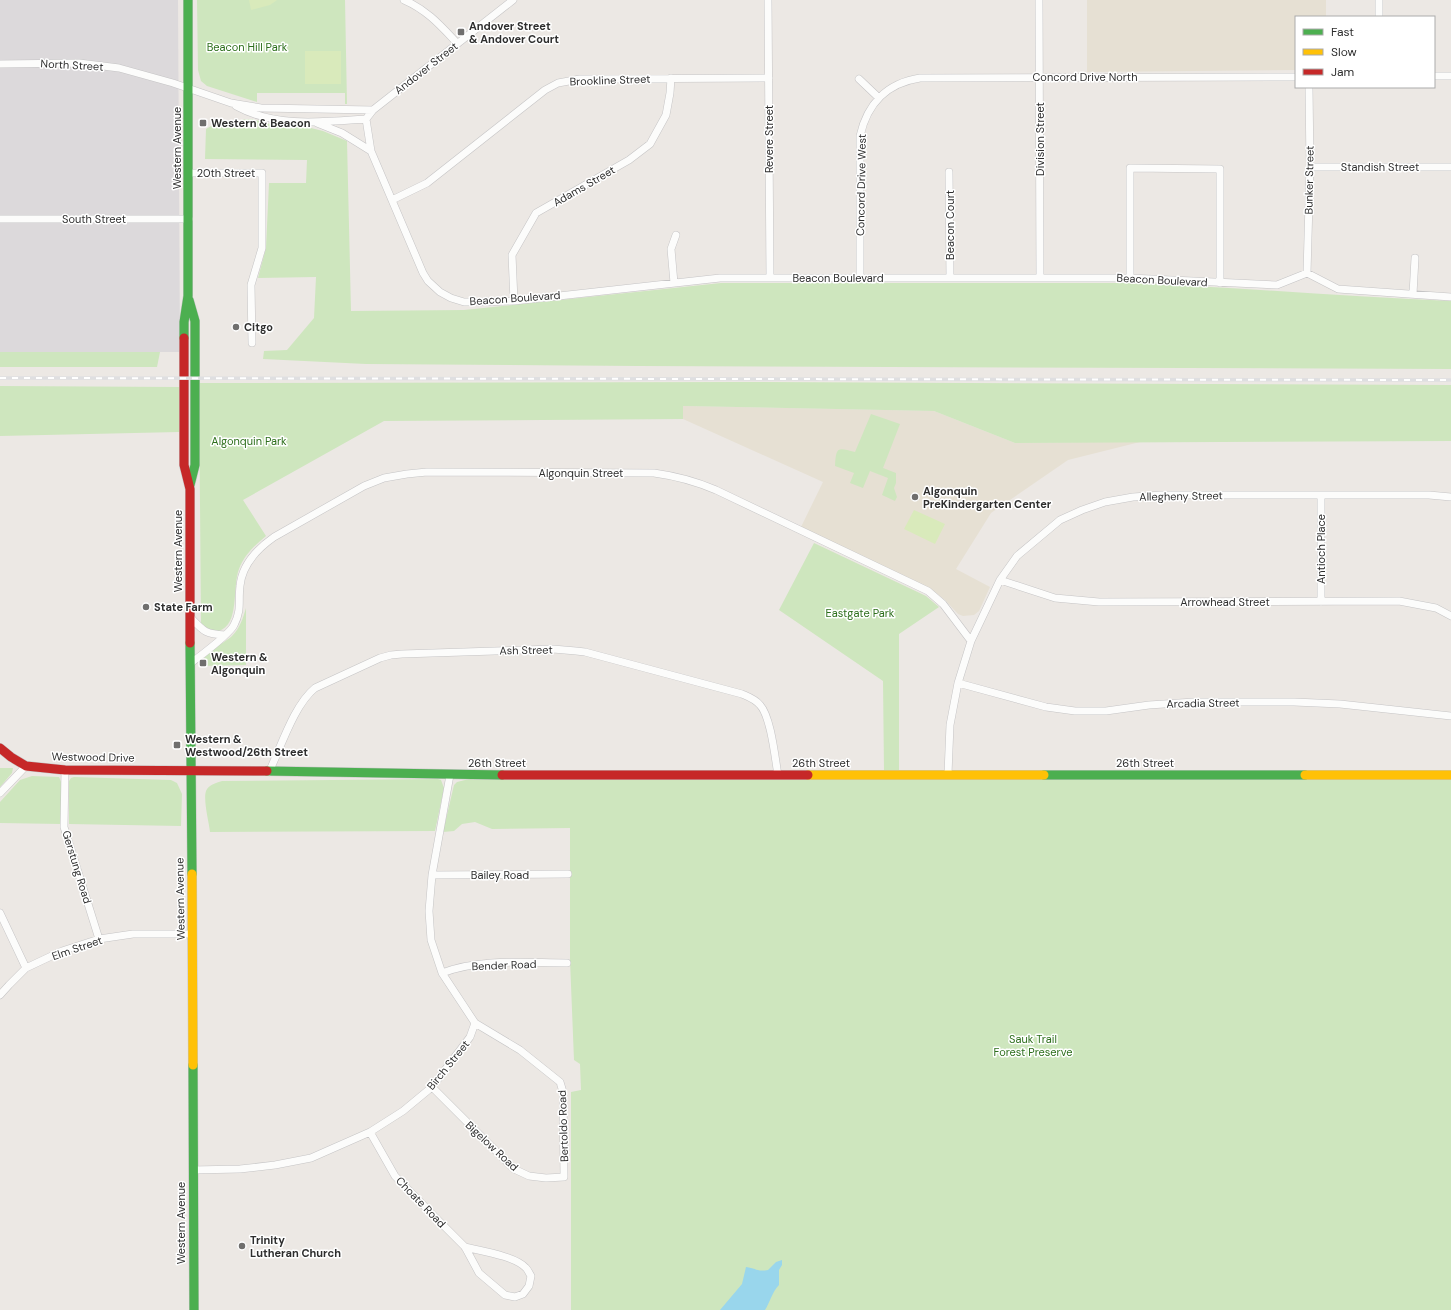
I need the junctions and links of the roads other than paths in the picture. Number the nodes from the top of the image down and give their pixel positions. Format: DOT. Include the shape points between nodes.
graph roads {
  1 [pos="188,0"];
  2 [pos="404,0"];
  3 [pos="513,0"];
  4 [pos="768,0"];
  5 [pos="1039,0"];
  6 [pos="1379,0"];
  7 [pos="1379,16"];
  8 [pos="457,43"];
  9 [pos="0,64"];
  10 [pos="1435,76"];
  11 [pos="1451,76"];
  12 [pos="1040,77"];
  13 [pos="1295,77"];
  14 [pos="671,78"];
  15 [pos="769,78"];
  16 [pos="859,78"];
  17 [pos="1309,88"];
  18 [pos="189,89"];
  19 [pos="879,98"];
  20 [pos="231,103"];
  21 [pos="373,110"];
  22 [pos="366,119"];
  23 [pos="317,123"];
  24 [pos="371,151"];
  25 [pos="1451,166"];
  26 [pos="1310,167"];
  27 [pos="950,172"];
  28 [pos="189,173"];
  29 [pos="392,200"];
  30 [pos="0,219"];
  31 [pos="189,219"];
  32 [pos="676,235"];
  33 [pos="1415,258"];
  34 [pos="1307,273"];
  35 [pos="770,278"];
  36 [pos="860,278"];
  37 [pos="950,278"];
  38 [pos="1040,278"];
  39 [pos="1130,278"];
  40 [pos="674,283"];
  41 [pos="1220,283"];
  42 [pos="1413,294"];
  43 [pos="1451,296"];
  44 [pos="514,300"];
  45 [pos="252,343"];
  46 [pos="1321,496"];
  47 [pos="1451,497"];
  48 [pos="1000,580"];
  49 [pos="1321,602"];
  50 [pos="1451,616"];
  51 [pos="191,618"];
  52 [pos="225,635"];
  53 [pos="971,641"];
  54 [pos="191,664"];
  55 [pos="958,683"];
  56 [pos="1451,716"];
  57 [pos="0,748"];
  58 [pos="26,766"];
  59 [pos="65,770"];
  60 [pos="191,770"];
  61 [pos="269,772"];
  62 [pos="948,774"];
  63 [pos="450,775"];
  64 [pos="778,775"];
  65 [pos="1451,775"];
  66 [pos="0,793"];
  67 [pos="568,874"];
  68 [pos="432,875"];
  69 [pos="0,913"];
  70 [pos="192,934"];
  71 [pos="99,939"];
  72 [pos="567,963"];
  73 [pos="26,968"];
  74 [pos="442,973"];
  75 [pos="0,995"];
  76 [pos="475,1023"];
  77 [pos="432,1087"];
  78 [pos="370,1132"];
  79 [pos="193,1170"];
  80 [pos="564,1177"];
  81 [pos="465,1247"];
  82 [pos="194,1310"];
  1 -- 18 [label="street, Western Avenue"];
  2 -- 8 [label="street" via="431,16"];
  3 -- 8 [label="street, Andover Street"];
  4 -- 15 [label="street, Revere Street"];
  5 -- 12 [label="street, Division Street"];
  6 -- 7 [label="street"];
  8 -- 21 [label="street, Andover Street"];
  9 -- 18 [label="street, North Street" via="79,63 112,67"];
  10 -- 11 [label="street"];
  12 -- 13 [label="street, Concord Drive North"];
  12 -- 19 [label="street, Concord Drive North" via="911,79 895,85"];
  12 -- 38 [label="street, Division Street"];
  14 -- 15 [label="street, Brookline Street"];
  14 -- 29 [label="street, Brookline Street" via="580,79 558,83 545,90 427,183"];
  14 -- 44 [label="street, Adams Street" via="666,115 650,144 629,160 536,213 512,255"];
  15 -- 35 [label="street, Revere Street"];
  16 -- 19 [label="street"];
  17 -- 26 [label="street, Bunker Street"];
  18 -- 20 [label="street"];
  18 -- 28 [label="street, Western Avenue"];
  19 -- 36 [label="street, Concord Drive West" via="865,116 860,136"];
  20 -- 21 [label="street" via="261,108"];
  20 -- 23 [label="street" via="247,112 285,122"];
  21 -- 22 [label="street, Andover Street"];
  22 -- 23 [label="street"];
  22 -- 24 [label="street"];
  23 -- 24 [label="street" via="342,133"];
  24 -- 29 [label="street, Beacon Boulevard"];
  25 -- 26 [label="street, Standish Street"];
  26 -- 34 [label="street, Bunker Street"];
  27 -- 37 [label="street, Beacon Court"];
  28 -- 31 [label="street, Western Avenue"];
  28 -- 45 [label="street, 20th Street" via="262,173 262,248 251,285"];
  29 -- 44 [label="street, Beacon Boulevard" via="423,273 440,292 464,302"];
  30 -- 31 [label="street, South Street"];
  31 -- 51 [label="street, Western Avenue" via="188,296 195,321 195,465 190,488"];
  32 -- 40 [label="street" via="671,249"];
  33 -- 42 [label="street"];
  34 -- 41 [label="street, Beacon Boulevard" via="1277,285"];
  34 -- 42 [label="street" via="1338,289"];
  35 -- 36 [label="street, Beacon Boulevard"];
  35 -- 40 [label="street, Beacon Boulevard" via="720,278"];
  36 -- 37 [label="street, Beacon Boulevard"];
  37 -- 38 [label="street, Beacon Boulevard"];
  38 -- 39 [label="street, Beacon Boulevard"];
  39 -- 41 [label="street, Beacon Boulevard"];
  39 -- 41 [label="street" via="1130,168 1220,169"];
  40 -- 44 [label="street, Beacon Boulevard"];
  42 -- 43 [label="street"];
  46 -- 47 [label="street, Allegheny Street"];
  46 -- 48 [label="street, Allegheny Street" via="1161,495 1105,502 1060,520 1017,556"];
  46 -- 49 [label="street, Antioch Place"];
  48 -- 49 [label="street, Arrowhead Street" via="1055,598 1099,602"];
  48 -- 53 [label="street, Allegheny Street"];
  49 -- 50 [label="street, Arrowhead Street" via="1399,601 1436,608"];
  51 -- 52 [label="street" via="210,634"];
  51 -- 54 [label="street, Western Avenue"];
  52 -- 53 [label="street, Algonquin Street" via="234,627 240,612 240,585 244,572 260,547 364,486 384,478 427,472 646,473 696,481 928,592 943,604"];
  52 -- 54 [label="street, Algonquin Street"];
  53 -- 55 [label="street, Allegheny Street"];
  54 -- 60 [label="street, Western Avenue"];
  55 -- 56 [label="street, Arcadia Street" via="1046,707 1075,712 1194,702 1294,702 1340,704"];
  55 -- 62 [label="street, Allegheny Street" via="950,724"];
  57 -- 58 [label="street, Westwood Drive"];
  58 -- 59 [label="street, Westwood Drive"];
  58 -- 66 [label="street"];
  59 -- 60 [label="street, Westwood Drive"];
  59 -- 71 [label="street, Gerstung Road" via="64,827"];
  60 -- 61 [label="street, 26th Street"];
  60 -- 70 [label="street, Western Avenue"];
  61 -- 63 [label="street, 26th Street"];
  61 -- 64 [label="street, Ash Street" via="299,705 307,694 373,662 402,654 553,649 585,652 753,698 766,715"];
  62 -- 64 [label="street, 26th Street"];
  62 -- 65 [label="street, 26th Street"];
  63 -- 64 [label="street, 26th Street"];
  63 -- 68 [label="street"];
  67 -- 68 [label="street, Bailey Road"];
  68 -- 74 [label="street" via="429,911 431,940"];
  69 -- 73 [label="street"];
  70 -- 71 [label="street, Elm Street" via="133,934"];
  70 -- 79 [label="street, Western Avenue"];
  71 -- 73 [label="street, Elm Street" via="62,951"];
  72 -- 74 [label="street, Bender Road" via="479,964"];
  73 -- 75 [label="street, Elm Street"];
  74 -- 76 [label="street"];
  76 -- 77 [label="street, Birch Street" via="470,1037"];
  76 -- 80 [label="street, Bertoldo Road" via="520,1050 560,1082 563,1092"];
  77 -- 78 [label="street, Birch Street"];
  77 -- 80 [label="street, Bigelow Road" via="514,1169 529,1176"];
  78 -- 79 [label="street, Birch Street" via="311,1158 240,1169"];
  78 -- 81 [label="street, Choate Road" via="395,1176"];
  79 -- 82 [label="street, Western Avenue"];
  81 -- 81 [label="street, Choate Road" via="479,1273 505,1295 515,1297 523,1294 529,1286 531,1276 518,1262"];
}
